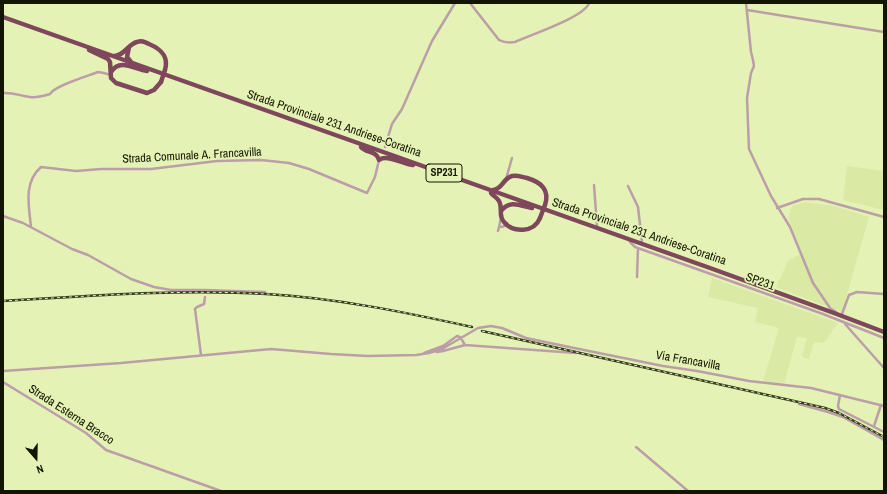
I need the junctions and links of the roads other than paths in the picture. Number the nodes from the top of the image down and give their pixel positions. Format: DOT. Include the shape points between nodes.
graph roads {
  1 [pos="455,3"];
  2 [pos="470,3"];
  3 [pos="589,3"];
  4 [pos="746,3"];
  5 [pos="747,10"];
  6 [pos="3,17"];
  7 [pos="3,20"];
  8 [pos="884,32"];
  9 [pos="129,47"];
  10 [pos="89,49"];
  11 [pos="147,70"];
  12 [pos="111,73"];
  13 [pos="3,93"];
  14 [pos="361,145"];
  15 [pos="385,147"];
  16 [pos="512,158"];
  17 [pos="379,160"];
  18 [pos="408,160"];
  19 [pos="413,165"];
  20 [pos="509,175"];
  21 [pos="594,185"];
  22 [pos="628,186"];
  23 [pos="484,188"];
  24 [pos="491,193"];
  25 [pos="512,198"];
  26 [pos="532,208"];
  27 [pos="777,208"];
  28 [pos="3,216"];
  29 [pos="501,217"];
  30 [pos="884,217"];
  31 [pos="508,225"];
  32 [pos="585,225"];
  33 [pos="597,226"];
  34 [pos="31,227"];
  35 [pos="630,242"];
  36 [pos="642,242"];
  37 [pos="638,248"];
  38 [pos="637,277"];
  39 [pos="265,292"];
  40 [pos="884,294"];
  41 [pos="206,297"];
  42 [pos="830,308"];
  43 [pos="842,314"];
  44 [pos="853,320"];
  45 [pos="844,323"];
  46 [pos="856,327"];
  47 [pos="852,332"];
  48 [pos="884,334"];
  49 [pos="884,338"];
  50 [pos="465,345"];
  51 [pos="443,350"];
  52 [pos="576,353"];
  53 [pos="422,354"];
  54 [pos="201,355"];
  55 [pos="884,368"];
  56 [pos="3,370"];
  57 [pos="3,382"];
  58 [pos="840,395"];
  59 [pos="799,404"];
  60 [pos="883,406"];
  61 [pos="874,426"];
  62 [pos="884,432"];
  63 [pos="884,440"];
  64 [pos="636,447"];
  65 [pos="221,491"];
  66 [pos="688,491"];
  1 -- 15 [label="street" via="432,41 402,109 392,124"];
  2 -- 3 [label="street" via="503,43 515,42 579,15"];
  4 -- 5 [label="street"];
  5 -- 8 [label="street"];
  5 -- 27 [label="street" via="754,60 747,98 749,149"];
  6 -- 10 [label="highway, Strada Provinciale 231 Andriese-Coratina / SP231"];
  7 -- 10 [label="highway, Strada Provinciale 231 Andriese-Coratina / SP231"];
  9 -- 10 [label="highway" via="116,56"];
  9 -- 11 [label="highway" via="129,60"];
  9 -- 12 [label="highway, bridge" via="139,41 158,48 165,57 165,70 160,82 154,90 143,92 116,83 111,78"];
  10 -- 11 [label="highway, Strada Provinciale 231 Andriese-Coratina / SP231"];
  10 -- 12 [label="highway" via="108,59"];
  11 -- 12 [label="highway" via="123,64 115,66"];
  11 -- 14 [label="highway, Strada Provinciale 231 Andriese-Coratina / SP231" via="340,140"];
  12 -- 13 [label="street" via="98,72 59,86 50,94 40,97"];
  14 -- 15 [label="highway" via="380,150"];
  14 -- 17 [label="highway" via="363,149 376,154"];
  14 -- 18 [label="highway, Strada Provinciale 231 Andriese-Coratina / SP231"];
  14 -- 19 [label="highway, Strada Provinciale 231 Andriese-Coratina / SP231"];
  15 -- 18 [label="highway" via="388,153"];
  16 -- 20 [label="street"];
  17 -- 19 [label="highway" via="386,157"];
  17 -- 34 [label="street, Strada Comunale A. Francavilla" via="367,193 302,167 261,160 217,161 151,169 76,171 41,167 32,177 29,186"];
  18 -- 23 [label="highway, Strada Provinciale 231 Andriese-Coratina / SP231"];
  19 -- 24 [label="highway, Strada Provinciale 231 Andriese-Coratina / SP231"];
  20 -- 23 [label="highway" via="497,190"];
  20 -- 25 [label="highway" via="505,191"];
  20 -- 31 [label="highway, bridge" via="540,184 547,196 536,226 520,229"];
  21 -- 33 [label="street"];
  22 -- 36 [label="street" via="638,207"];
  23 -- 25 [label="highway, Strada Provinciale 231 Andriese-Coratina / SP231"];
  24 -- 26 [label="highway, Strada Provinciale 231 Andriese-Coratina / SP231"];
  24 -- 29 [label="highway" via="500,203"];
  25 -- 32 [label="highway, Strada Provinciale 231 Andriese-Coratina / SP231"];
  26 -- 29 [label="highway" via="511,204 504,206"];
  26 -- 35 [label="highway, Strada Provinciale 231 Andriese-Coratina / SP231"];
  27 -- 30 [label="street" via="803,199 819,199"];
  27 -- 42 [label="street" via="790,227 813,283"];
  28 -- 34 [label="street"];
  29 -- 31 [label="highway"];
  29 -- 31 [label="street" via="499,226"];
  32 -- 33 [label="street" via="588,223"];
  32 -- 44 [label="highway, Strada Provinciale 231 Andriese-Coratina / SP231"];
  33 -- 36 [label="street"];
  34 -- 39 [label="street" via="131,279 161,289"];
  35 -- 37 [label="street, SP231"];
  35 -- 48 [label="highway, Strada Provinciale 231 Andriese-Coratina / SP231"];
  36 -- 42 [label="street"];
  37 -- 38 [label="street"];
  37 -- 45 [label="street, SP231"];
  40 -- 43 [label="street" via="857,292 849,295"];
  41 -- 54 [label="street" via="204,304 195,309"];
  42 -- 43 [label="street"];
  43 -- 44 [label="street"];
  44 -- 48 [label="highway, Strada Provinciale 231 Andriese-Coratina / SP231"];
  45 -- 46 [label="street, SP231"];
  45 -- 47 [label="street"];
  46 -- 47 [label="street" via="852,328"];
  46 -- 49 [label="street, SP231"];
  47 -- 55 [label="street"];
  50 -- 51 [label="street"];
  50 -- 52 [label="street"];
  50 -- 53 [label="street" via="457,336 443,346"];
  51 -- 53 [label="street"];
  51 -- 58 [label="street, Via Francavilla" via="478,328 491,326 520,336 663,366 749,381 811,388"];
  53 -- 54 [label="street" via="368,356 271,349"];
  54 -- 56 [label="street"];
  57 -- 65 [label="street, Strada Esterna Bracco" via="86,433 106,450"];
  58 -- 60 [label="street, Via Francavilla"];
  58 -- 61 [label="street" via="838,408"];
  59 -- 63 [label="street" via="843,417"];
  60 -- 61 [label="street"];
  61 -- 62 [label="street"];
  64 -- 66 [label="street"];
}
